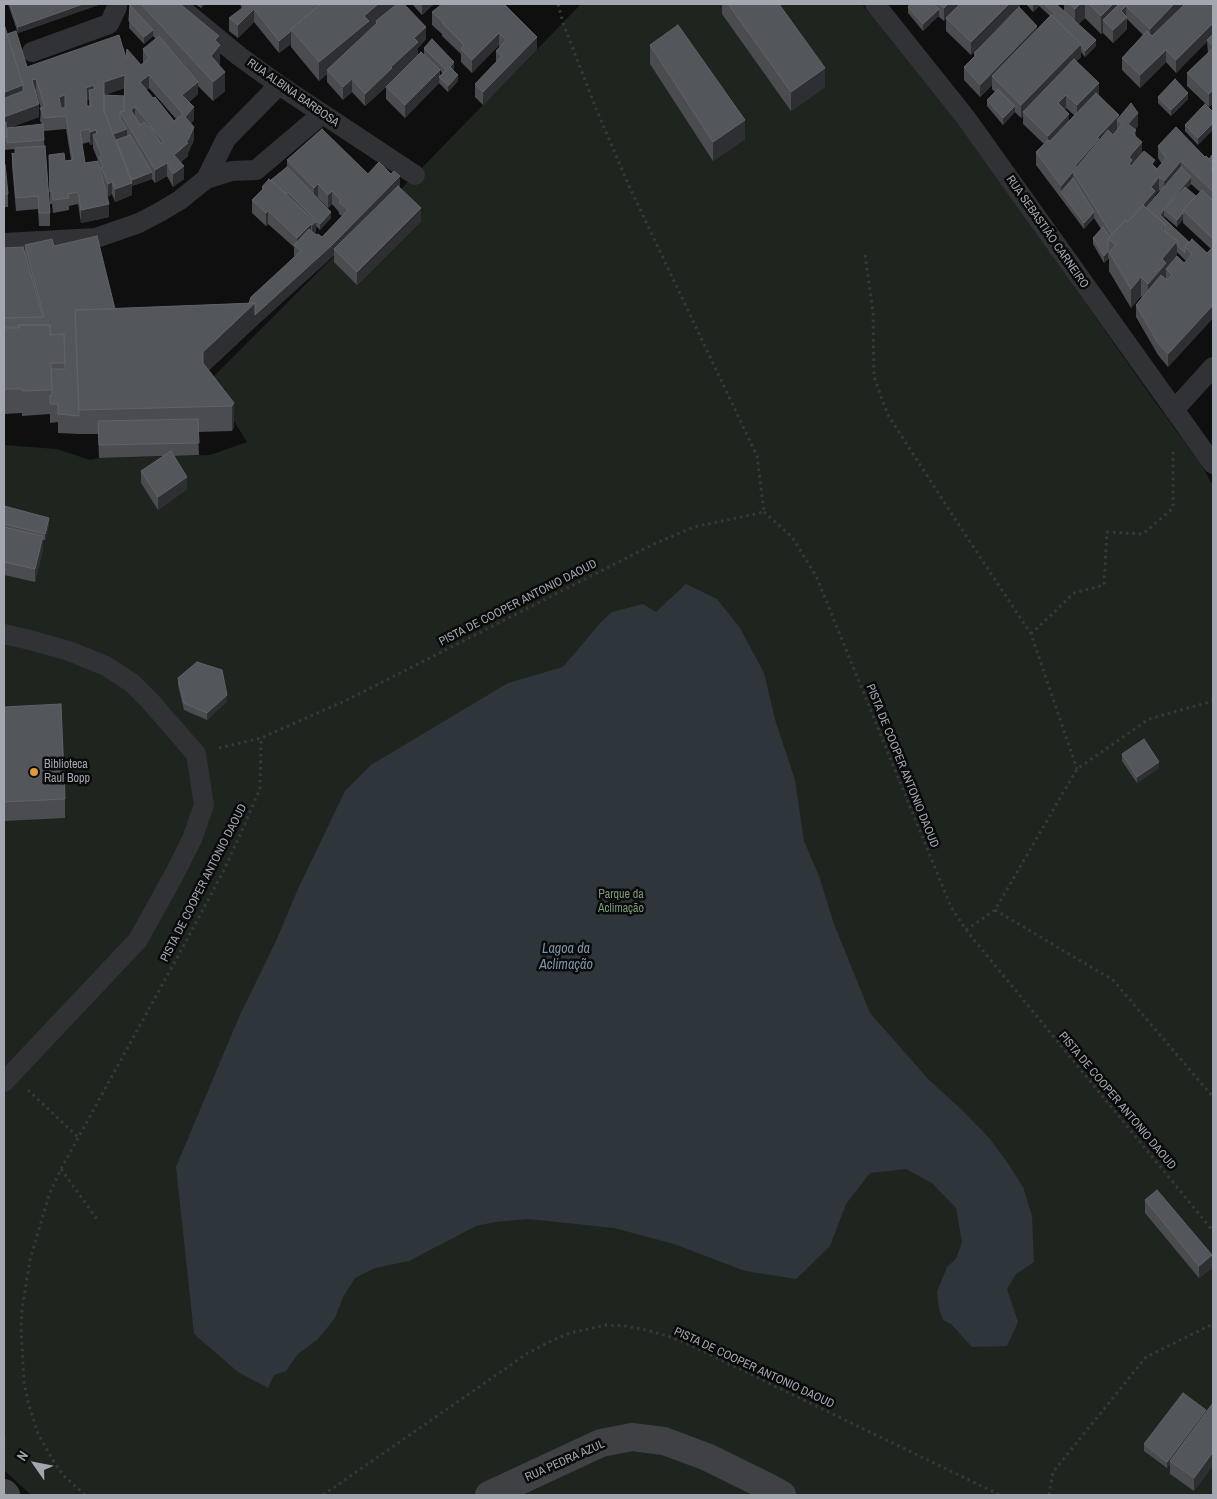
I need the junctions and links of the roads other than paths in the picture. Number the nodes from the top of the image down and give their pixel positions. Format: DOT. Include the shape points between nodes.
graph roads {
  1 [pos="117,4"];
  2 [pos="176,4"];
  3 [pos="875,4"];
  4 [pos="32,52"];
  5 [pos="278,85"];
  6 [pos="322,114"];
  7 [pos="415,175"];
  8 [pos="206,179"];
  9 [pos="4,243"];
  10 [pos="1213,367"];
  11 [pos="1174,410"];
  12 [pos="1213,464"];
  13 [pos="4,634"];
  14 [pos="8,1078"];
  15 [pos="490,1495"];
  16 [pos="782,1495"];
  1 -- 4 [label="street" via="109,24"];
  2 -- 5 [label="street, RUA ALBINA BARBOSA"];
  3 -- 11 [label="street, RUA SEBASTIÃO CARNEIRO" via="966,118"];
  5 -- 6 [label="street, RUA ALBINA BARBOSA"];
  5 -- 8 [label="street" via="226,139"];
  6 -- 7 [label="street, RUA ALBINA BARBOSA"];
  6 -- 8 [label="street" via="256,170"];
  8 -- 9 [label="street" via="160,212 96,238"];
  10 -- 11 [label="street"];
  11 -- 12 [label="street, RUA SEBASTIÃO CARNEIRO"];
  13 -- 14 [label="street" via="69,651 106,666 132,683 196,754 204,805 192,840 138,940"];
  15 -- 16 [label="street, RUA PEDRA AZUL" via="601,1442 632,1437 664,1441 706,1456"];
}
